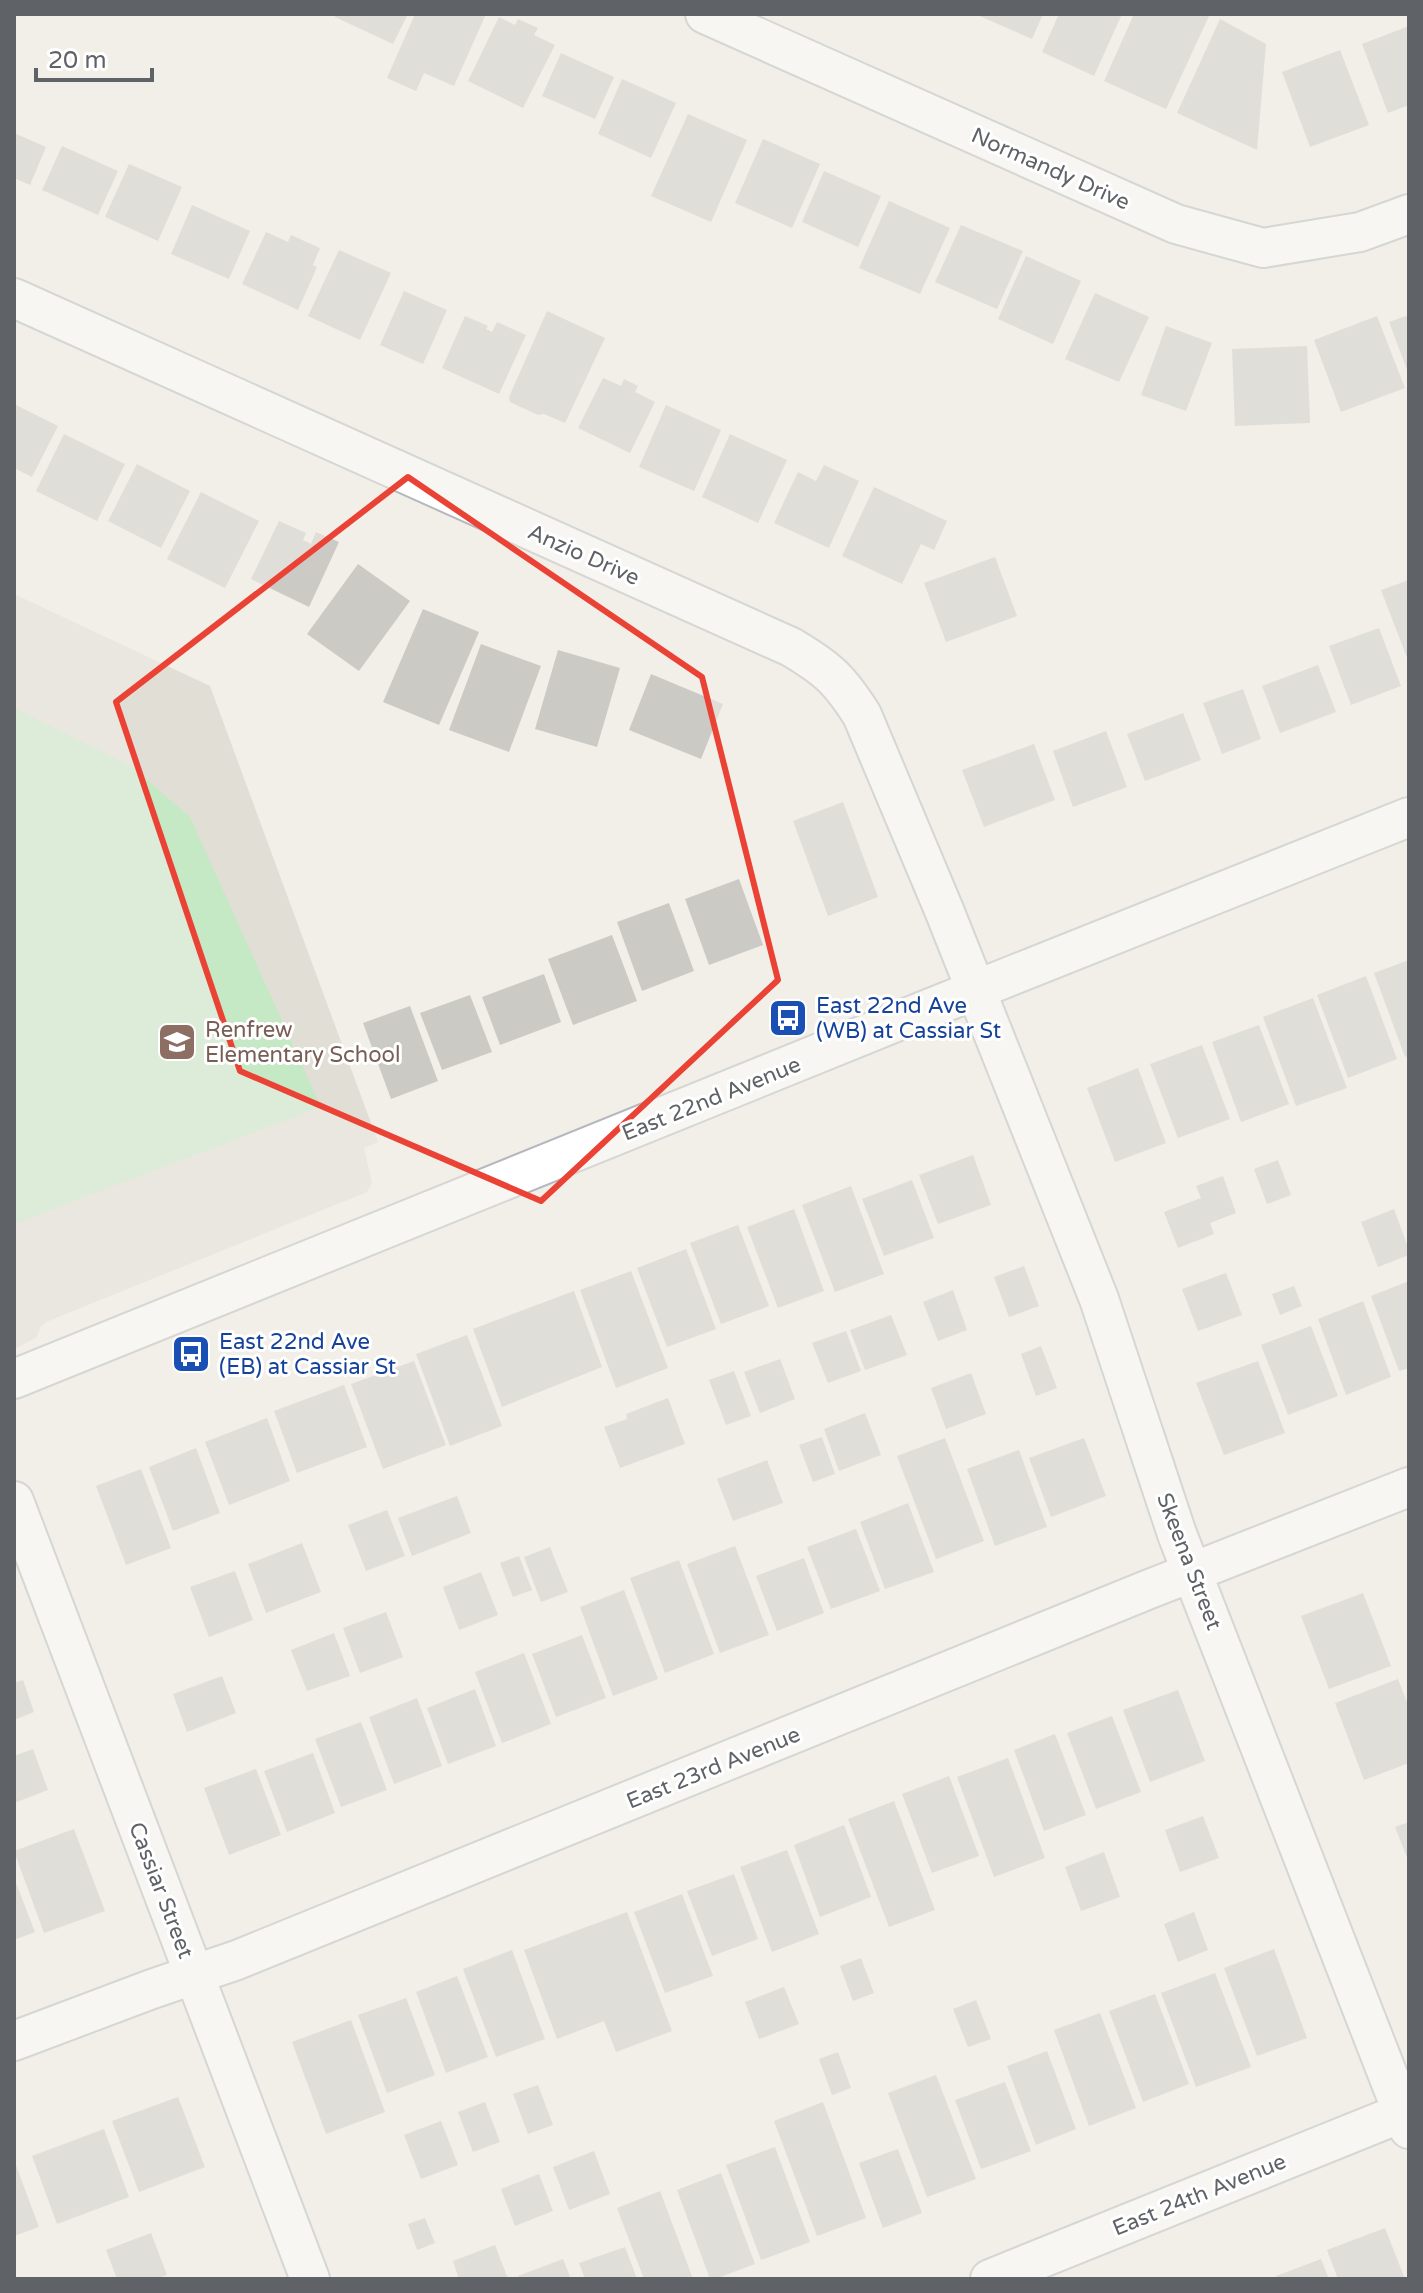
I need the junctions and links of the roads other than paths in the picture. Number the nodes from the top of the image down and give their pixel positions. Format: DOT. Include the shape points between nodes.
graph roads {
  1 [pos="705,14"];
  2 [pos="1409,214"];
  3 [pos="14,298"];
  4 [pos="1409,817"];
  5 [pos="975,991"];
  6 [pos="14,1379"];
  7 [pos="1409,1487"];
  8 [pos="14,1501"];
  9 [pos="1193,1572"];
  10 [pos="194,1975"];
  11 [pos="14,2041"];
  12 [pos="1407,2117"];
  13 [pos="310,2279"];
  14 [pos="990,2279"];
  1 -- 2 [label="street, Normandy Drive" via="1176,224 1263,248 1360,232"];
  3 -- 5 [label="street, Anzio Drive" via="777,640 823,667 844,686 862,715"];
  4 -- 5 [label="street, East 22nd Avenue"];
  5 -- 6 [label="street, East 22nd Avenue"];
  5 -- 9 [label="street, Skeena Street" via="1099,1299"];
  7 -- 9 [label="street, East 23rd Avenue"];
  8 -- 10 [label="street, Cassiar Street"];
  9 -- 10 [label="street, East 23rd Avenue"];
  9 -- 12 [label="street, Skeena Street"];
  10 -- 11 [label="street, East 23rd Avenue"];
  10 -- 13 [label="street, Cassiar Street"];
  12 -- 14 [label="street, East 24th Avenue"];
}
